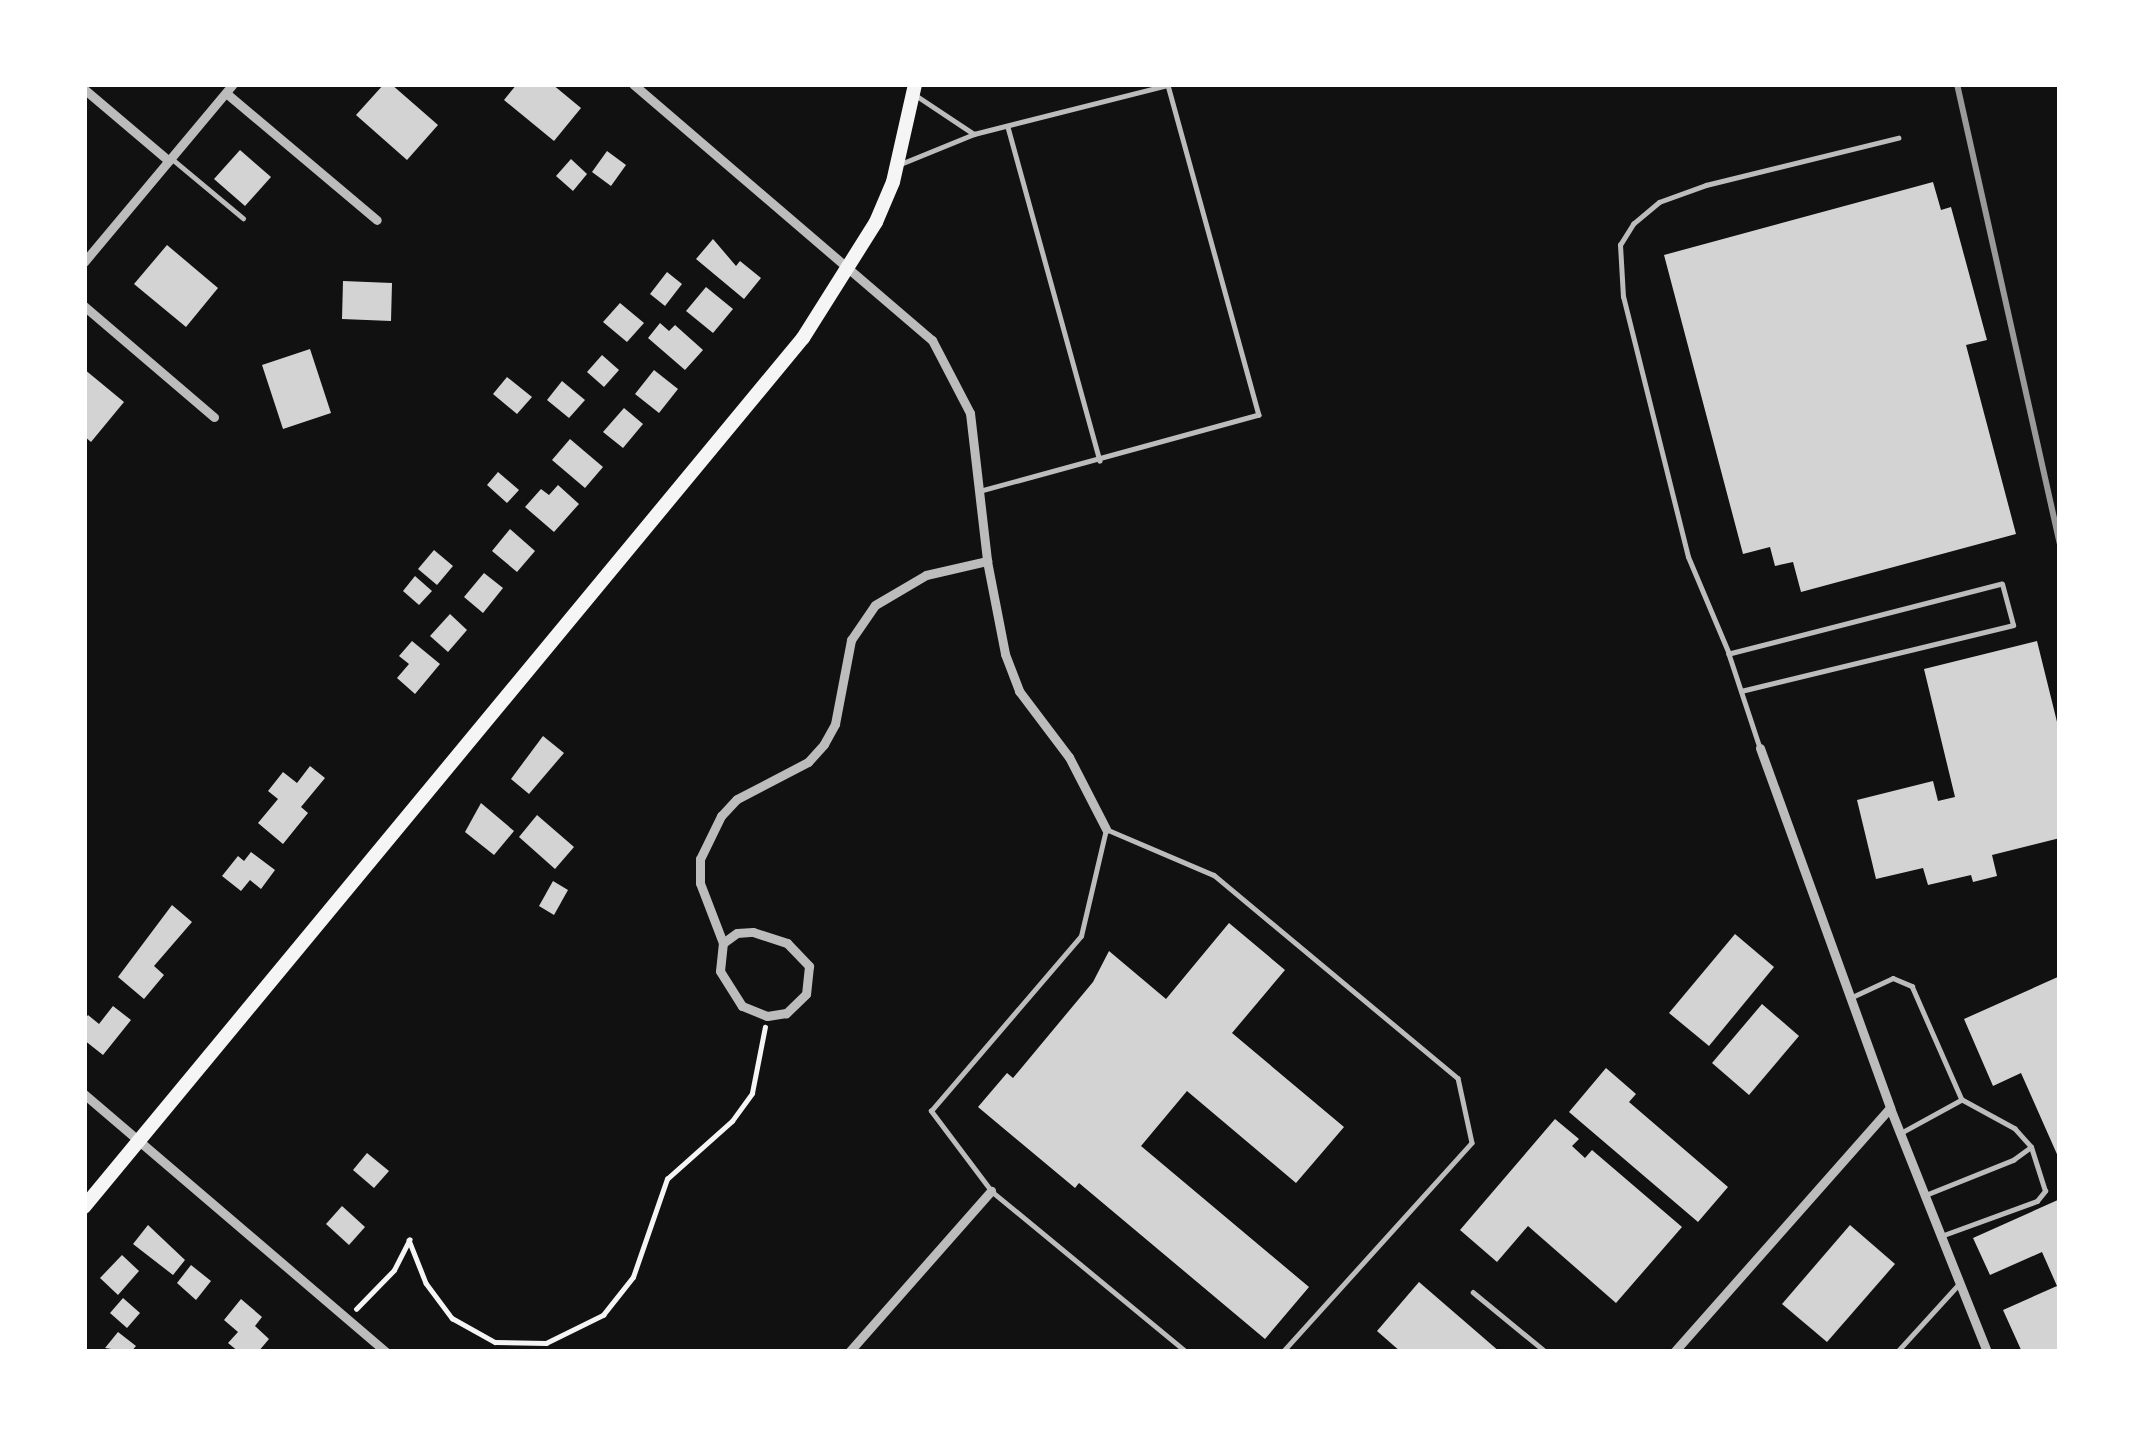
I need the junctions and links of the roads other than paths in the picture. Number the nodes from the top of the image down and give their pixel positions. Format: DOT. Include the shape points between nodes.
graph roads {
  1 [pos="633,84"];
  2 [pos="1167,84"];
  3 [pos="229,88"];
  4 [pos="84,89"];
  5 [pos="914,89"];
  6 [pos="1008,127"];
  7 [pos="974,134"];
  8 [pos="1898,138"];
  9 [pos="170,159"];
  10 [pos="898,164"];
  11 [pos="243,218"];
  12 [pos="377,220"];
  13 [pos="84,262"];
  14 [pos="851,268"];
  15 [pos="84,306"];
  16 [pos="214,417"];
  17 [pos="1100,461"];
  18 [pos="978,492"];
  19 [pos="986,561"];
  20 [pos="1729,654"];
  21 [pos="1742,691"];
  22 [pos="1760,748"];
  23 [pos="1106,829"];
  24 [pos="723,943"];
  25 [pos="1850,998"];
  26 [pos="84,1094"];
  27 [pos="1962,1100"];
  28 [pos="1890,1108"];
  29 [pos="1900,1134"];
  30 [pos="140,1141"];
  31 [pos="2031,1147"];
  32 [pos="991,1191"];
  33 [pos="1924,1195"];
  34 [pos="84,1207"];
  35 [pos="1941,1236"];
  36 [pos="1960,1283"];
  37 [pos="1473,1292"];
  38 [pos="386,1352"];
  39 [pos="849,1352"];
  40 [pos="1186,1352"];
  41 [pos="1283,1352"];
  42 [pos="1546,1352"];
  43 [pos="1674,1352"];
  44 [pos="1897,1352"];
  45 [pos="1988,1352"];
  1 -- 14 [label="street"];
  2 -- 6 [label="lane"];
  2 -- 17 [label="lane" via="1258,415"];
  3 -- 9 [label="street"];
  3 -- 12 [label="street"];
  4 -- 9 [label="street"];
  5 -- 7 [label="lane"];
  5 -- 10 [label="main road"];
  6 -- 7 [label="lane"];
  6 -- 17 [label="lane"];
  7 -- 10 [label="lane"];
  8 -- 20 [label="lane" via="1659,202 1620,244 1623,297 1688,557"];
  9 -- 11 [label="lane"];
  9 -- 13 [label="street"];
  10 -- 14 [label="main road"];
  14 -- 18 [label="street" via="932,340 970,413"];
  14 -- 30 [label="main road" via="803,338"];
  15 -- 16 [label="street"];
  17 -- 18 [label="lane"];
  18 -- 19 [label="street"];
  19 -- 23 [label="street" via="1019,691 1069,757"];
  19 -- 24 [label="street" via="926,575 875,605 851,640 836,724 824,744 721,816 700,859 700,883"];
  20 -- 21 [label="lane"];
  20 -- 21 [label="lane" via="2002,584 2013,625"];
  21 -- 22 [label="lane"];
  22 -- 25 [label="street"];
  23 -- 32 [label="lane" via="1081,936 931,1112"];
  23 -- 41 [label="lane" via="1214,874 1458,1078 1472,1143"];
  24 -- 24 [label="street" via="736,933 771,936 801,954 811,980 798,1005 767,1016 742,1006 720,970"];
  25 -- 27 [label="lane" via="1894,978 1912,986"];
  25 -- 28 [label="street"];
  26 -- 30 [label="street"];
  27 -- 29 [label="lane"];
  27 -- 31 [label="lane"];
  28 -- 29 [label="street"];
  28 -- 43 [label="street"];
  29 -- 33 [label="street"];
  30 -- 34 [label="main road"];
  30 -- 38 [label="street"];
  31 -- 33 [label="lane"];
  31 -- 35 [label="lane" via="2045,1191 2037,1201"];
  32 -- 39 [label="street"];
  32 -- 40 [label="lane"];
  33 -- 35 [label="street"];
  35 -- 36 [label="street"];
  36 -- 44 [label="lane"];
  36 -- 45 [label="street"];
  37 -- 42 [label="lane"];
}
